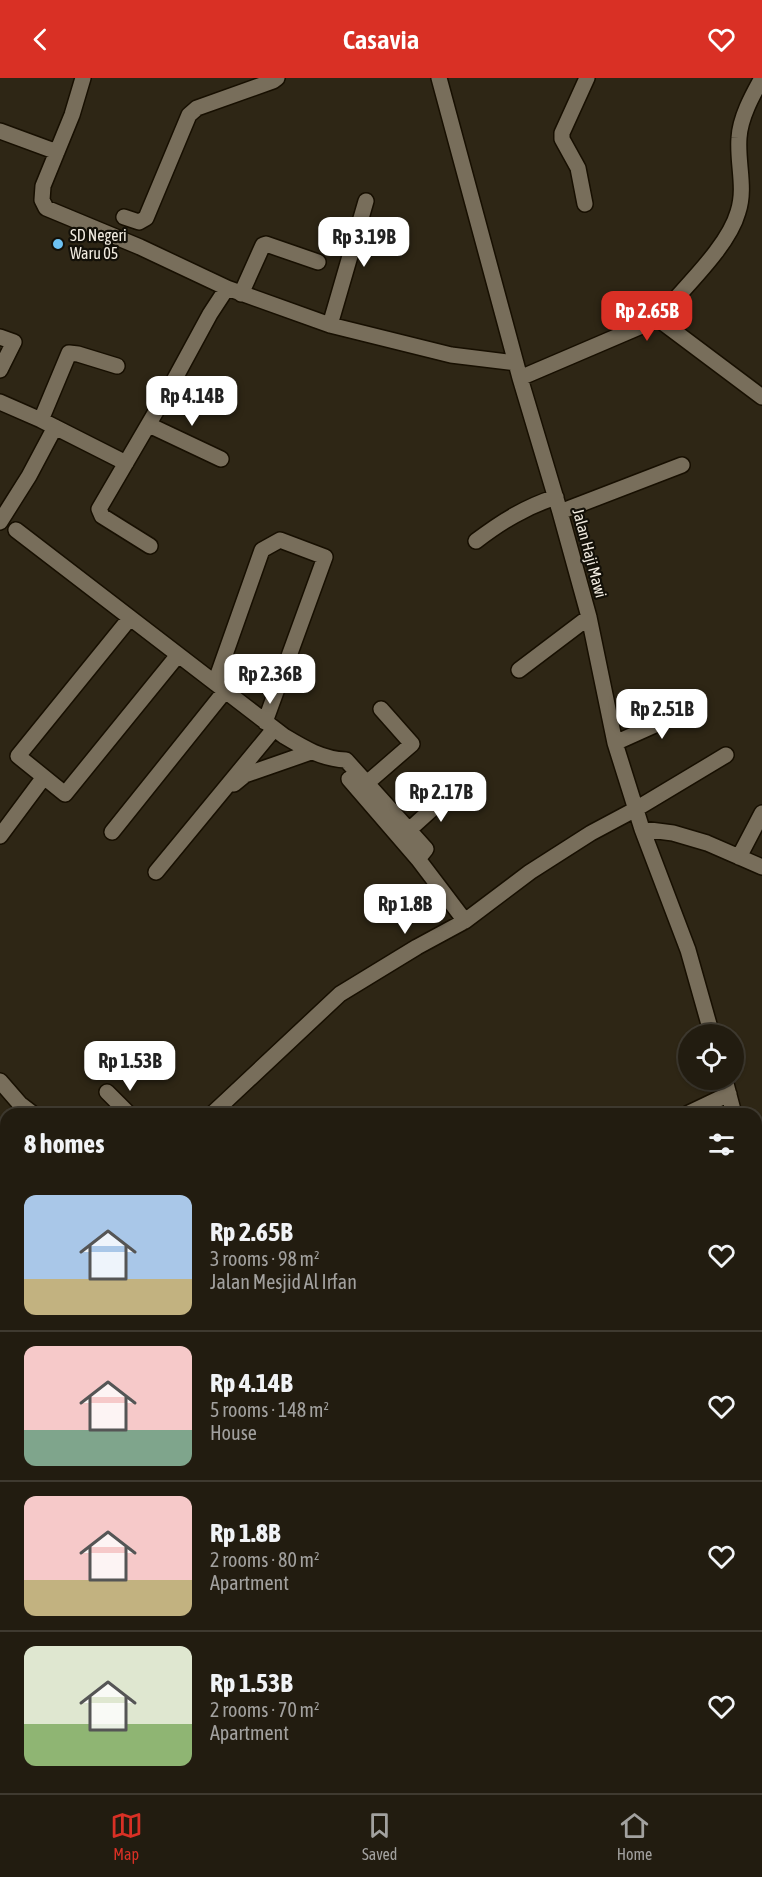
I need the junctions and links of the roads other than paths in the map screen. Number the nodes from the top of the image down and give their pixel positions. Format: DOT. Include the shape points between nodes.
graph roads {
  1 [pos="83,78"];
  2 [pos="277,78"];
  3 [pos="439,78"];
  4 [pos="587,78"];
  5 [pos="760,84"];
  6 [pos="0,131"];
  7 [pos="57,152"];
  8 [pos="366,201"];
  9 [pos="585,204"];
  10 [pos="124,217"];
  11 [pos="318,262"];
  12 [pos="234,291"];
  13 [pos="658,319"];
  14 [pos="330,325"];
  15 [pos="0,337"];
  16 [pos="117,366"];
  17 [pos="0,370"];
  18 [pos="518,371"];
  19 [pos="762,397"];
  20 [pos="0,402"];
  21 [pos="41,420"];
  22 [pos="149,425"];
  23 [pos="55,427"];
  24 [pos="221,459"];
  25 [pos="126,463"];
  26 [pos="682,465"];
  27 [pos="558,504"];
  28 [pos="0,522"];
  29 [pos="16,530"];
  30 [pos="476,541"];
  31 [pos="150,546"];
  32 [pos="589,617"];
  33 [pos="130,618"];
  34 [pos="178,655"];
  35 [pos="519,670"];
  36 [pos="220,687"];
  37 [pos="695,707"];
  38 [pos="381,709"];
  39 [pos="269,725"];
  40 [pos="615,743"];
  41 [pos="312,752"];
  42 [pos="726,754"];
  43 [pos="44,777"];
  44 [pos="349,779"];
  45 [pos="367,783"];
  46 [pos="452,791"];
  47 [pos="219,795"];
  48 [pos="636,809"];
  49 [pos="762,813"];
  50 [pos="642,829"];
  51 [pos="409,830"];
  52 [pos="112,832"];
  53 [pos="0,836"];
  54 [pos="739,857"];
  55 [pos="418,859"];
  56 [pos="762,867"];
  57 [pos="156,872"];
  58 [pos="465,921"];
  59 [pos="709,1024"];
  60 [pos="0,1081"];
  61 [pos="723,1090"];
  62 [pos="728,1090"];
  63 [pos="107,1092"];
  64 [pos="25,1108"];
  65 [pos="123,1108"];
  66 [pos="218,1108"];
  67 [pos="696,1108"];
  68 [pos="732,1108"];
  1 -- 7 [label="street"];
  2 -- 10 [label="street" via="197,108 189,115 146,218 139,222"];
  3 -- 18 [label="street, Jalan Haji Mawi"];
  4 -- 9 [label="street" via="562,134 578,168"];
  5 -- 13 [label="street" via="740,132 741,204 732,228"];
  6 -- 7 [label="street"];
  7 -- 12 [label="street" via="41,193 46,208"];
  8 -- 14 [label="street"];
  11 -- 12 [label="street" via="263,245"];
  12 -- 14 [label="street"];
  12 -- 22 [label="street" via="210,314"];
  13 -- 18 [label="street"];
  13 -- 19 [label="street"];
  14 -- 18 [label="street"];
  15 -- 17 [label="street" via="14,342"];
  16 -- 21 [label="street" via="69,354"];
  18 -- 27 [label="street, Jalan Haji Mawi"];
  20 -- 21 [label="street"];
  21 -- 23 [label="street"];
  22 -- 24 [label="street"];
  22 -- 25 [label="street"];
  23 -- 25 [label="street"];
  23 -- 28 [label="street"];
  25 -- 31 [label="street" via="99,513"];
  26 -- 27 [label="street"];
  27 -- 30 [label="street" via="533,504"];
  27 -- 32 [label="street, Jalan Haji Mawi"];
  29 -- 33 [label="street"];
  32 -- 35 [label="street"];
  32 -- 40 [label="street, Jalan Haji Mawi"];
  33 -- 34 [label="street"];
  33 -- 43 [label="street" via="18,756"];
  34 -- 36 [label="street"];
  34 -- 43 [label="street" via="65,794"];
  36 -- 39 [label="street"];
  36 -- 39 [label="street" via="262,550 280,540 325,557"];
  36 -- 52 [label="street"];
  37 -- 40 [label="street"];
  38 -- 45 [label="street" via="412,744"];
  39 -- 41 [label="street"];
  39 -- 47 [label="street"];
  40 -- 48 [label="street, Jalan Haji Mawi"];
  41 -- 45 [label="street" via="346,760"];
  41 -- 47 [label="street" via="245,776"];
  42 -- 48 [label="street"];
  43 -- 53 [label="street"];
  44 -- 55 [label="street"];
  45 -- 51 [label="street"];
  46 -- 51 [label="street"];
  47 -- 57 [label="street"];
  48 -- 50 [label="street, Jalan Haji Mawi"];
  48 -- 58 [label="street" via="591,832"];
  49 -- 54 [label="street"];
  50 -- 54 [label="street" via="698,840"];
  50 -- 59 [label="street, Jalan Haji Mawi" via="688,950"];
  51 -- 55 [label="street" via="426,849"];
  54 -- 56 [label="street"];
  55 -- 58 [label="street"];
  58 -- 66 [label="street" via="340,994"];
  60 -- 64 [label="street"];
  61 -- 67 [label="street"];
  62 -- 68 [label="street"];
  63 -- 65 [label="street"];
}
